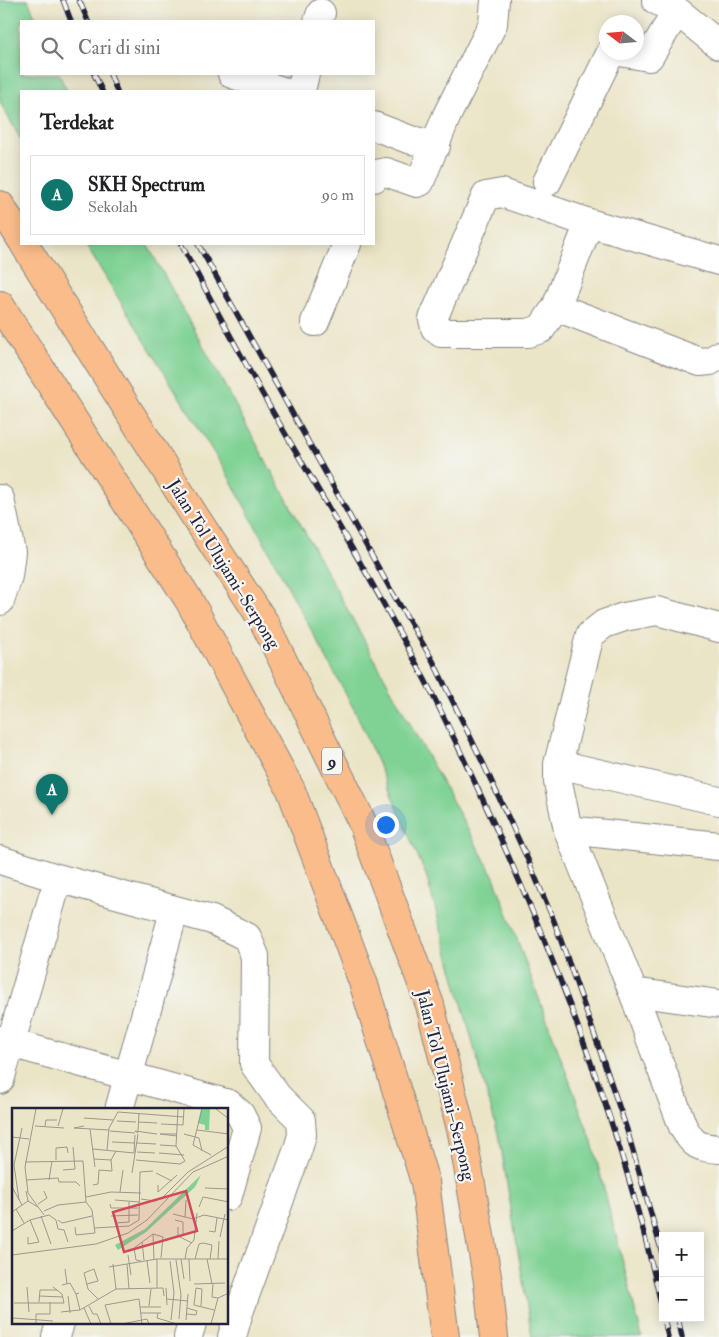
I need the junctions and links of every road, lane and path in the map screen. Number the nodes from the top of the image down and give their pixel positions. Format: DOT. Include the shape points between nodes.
graph roads {
  1 [pos="495,0"];
  2 [pos="666,6"];
  3 [pos="719,45"];
  4 [pos="644,55"];
  5 [pos="607,60"];
  6 [pos="235,75"];
  7 [pos="305,75"];
  8 [pos="279,90"];
  9 [pos="301,90"];
  10 [pos="375,126"];
  11 [pos="436,146"];
  12 [pos="375,177"];
  13 [pos="547,182"];
  14 [pos="0,205"];
  15 [pos="589,223"];
  16 [pos="20,237"];
  17 [pos="25,245"];
  18 [pos="347,245"];
  19 [pos="719,261"];
  20 [pos="0,305"];
  21 [pos="556,308"];
  22 [pos="315,322"];
  23 [pos="719,356"];
  24 [pos="0,499"];
  25 [pos="0,601"];
  26 [pos="719,628"];
  27 [pos="558,764"];
  28 [pos="719,801"];
  29 [pos="568,830"];
  30 [pos="719,846"];
  31 [pos="0,860"];
  32 [pos="53,896"];
  33 [pos="170,926"];
  34 [pos="633,992"];
  35 [pos="719,1004"];
  36 [pos="5,1042"];
  37 [pos="128,1076"];
  38 [pos="0,1080"];
  39 [pos="120,1108"];
  40 [pos="719,1149"];
  41 [pos="229,1192"];
  42 [pos="60,1324"];
  43 [pos="192,1324"];
  44 [pos="56,1337"];
  45 [pos="188,1337"];
  46 [pos="232,1337"];
  47 [pos="445,1337"];
  48 [pos="494,1337"];
  1 -- 11 [label="street" via="493,24 447,115"];
  2 -- 3 [label="street"];
  2 -- 4 [label="street" via="649,56"];
  5 -- 13 [label="street"];
  6 -- 8 [label="street"];
  7 -- 9 [label="street"];
  10 -- 11 [label="street" via="408,140"];
  11 -- 12 [label="street" via="417,184 386,172"];
  14 -- 16 [label="highway"];
  15 -- 19 [label="street"];
  15 -- 21 [label="street"];
  15 -- 21 [label="street" via="502,193 486,196 433,319 441,333 528,333 540,329"];
  17 -- 48 [label="highway, Jalan Tol Ulujami–Serpong / 9" via="264,622 362,822 430,1005 462,1133 488,1282"];
  18 -- 22 [label="street"];
  20 -- 47 [label="highway" via="190,602 291,790 363,982 424,1182"];
  21 -- 23 [label="street" via="700,362"];
  24 -- 25 [label="street" via="11,552"];
  26 -- 27 [label="street" via="657,612 624,617 604,624 590,635"];
  27 -- 28 [label="street"];
  27 -- 29 [label="street" via="558,782"];
  29 -- 30 [label="street"];
  29 -- 34 [label="street"];
  31 -- 46 [label="street" via="212,920 248,937 255,956 254,1064 277,1096 301,1120 302,1135"];
  32 -- 36 [label="street"];
  33 -- 37 [label="street"];
  34 -- 35 [label="street"];
  34 -- 40 [label="street" via="682,1127 696,1146"];
  36 -- 37 [label="street"];
  36 -- 38 [label="street"];
  37 -- 39 [label="street"];
  37 -- 41 [label="street" via="229,1104 240,1114 247,1128"];
  42 -- 44 [label="street"];
  43 -- 45 [label="street"];
}
